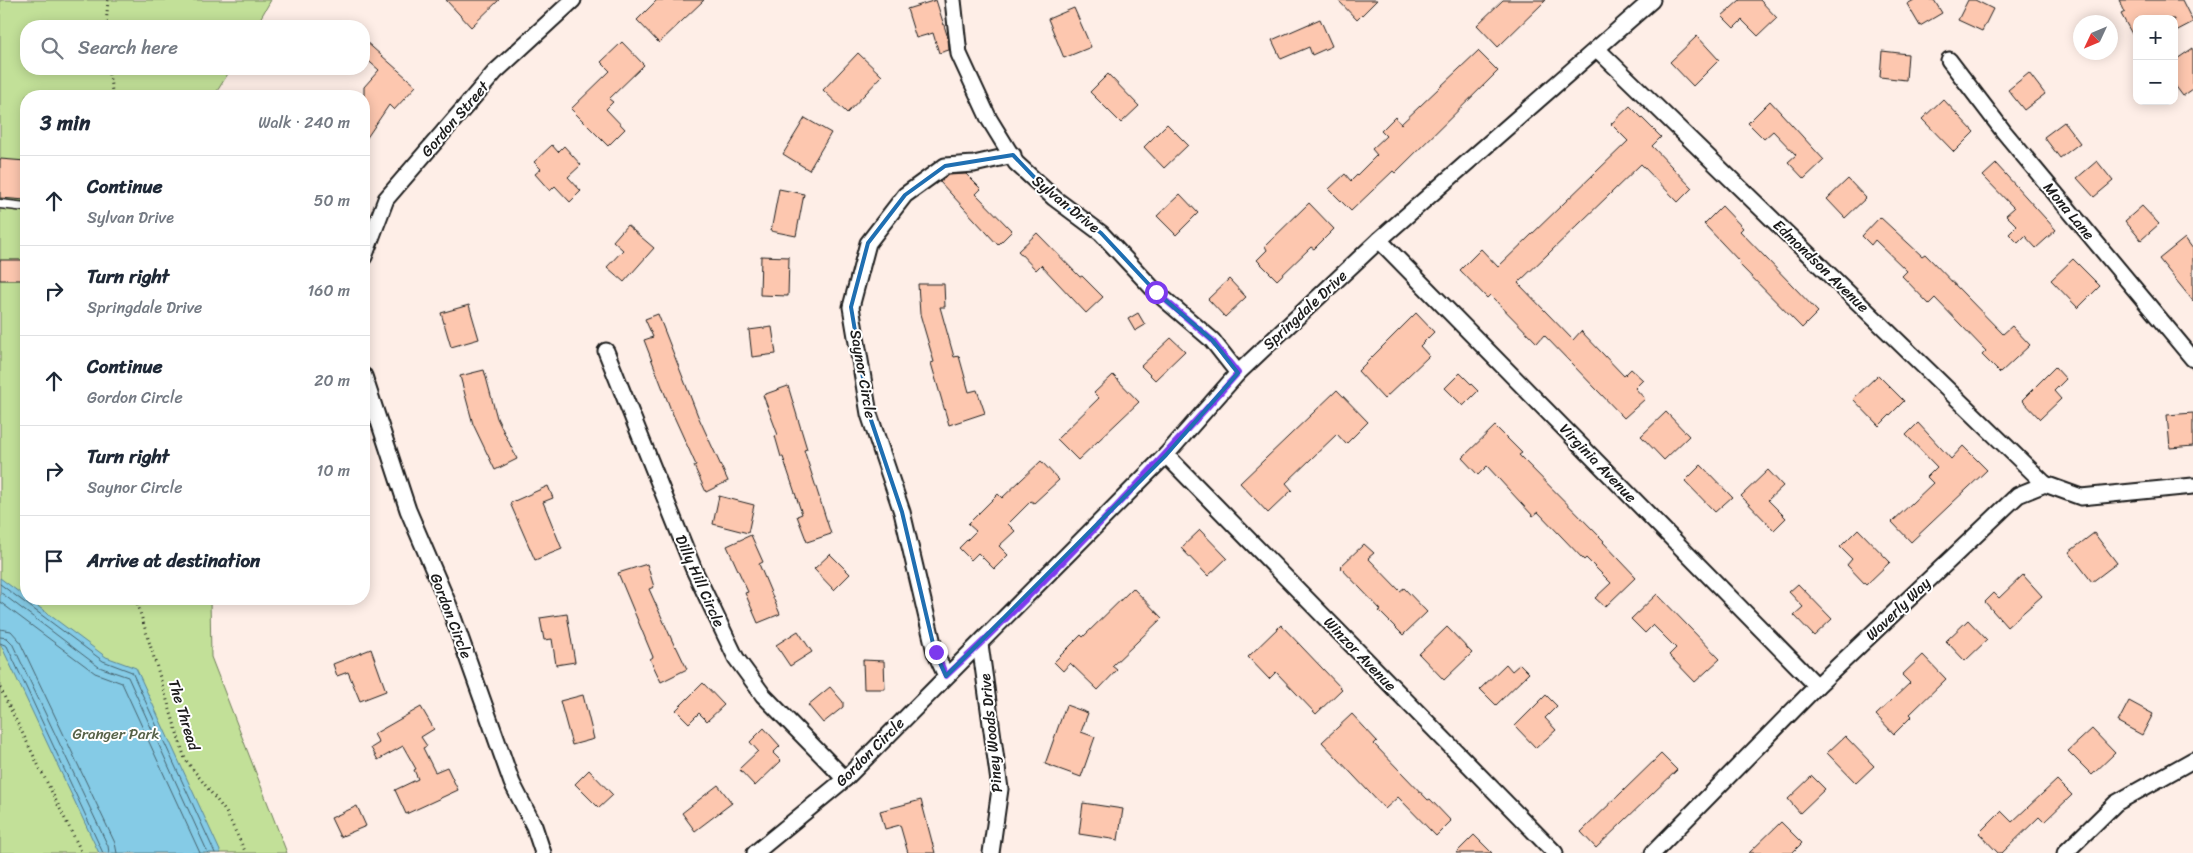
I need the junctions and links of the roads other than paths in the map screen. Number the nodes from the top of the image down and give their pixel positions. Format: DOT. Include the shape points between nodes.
graph roads {
  1 [pos="573,0"];
  2 [pos="953,0"];
  3 [pos="1652,0"];
  4 [pos="1597,49"];
  5 [pos="1949,60"];
  6 [pos="1012,155"];
  7 [pos="0,204"];
  8 [pos="20,206"];
  9 [pos="1379,240"];
  10 [pos="370,241"];
  11 [pos="606,351"];
  12 [pos="2193,359"];
  13 [pos="1238,373"];
  14 [pos="370,394"];
  15 [pos="1166,455"];
  16 [pos="2045,484"];
  17 [pos="2193,486"];
  18 [pos="980,644"];
  19 [pos="946,676"];
  20 [pos="1817,686"];
  21 [pos="2193,760"];
  22 [pos="845,779"];
  23 [pos="542,853"];
  24 [pos="755,853"];
  25 [pos="991,853"];
  26 [pos="1555,853"];
  27 [pos="1653,853"];
  28 [pos="2065,853"];
  1 -- 10 [label="street, Gordon Street" via="495,72 386,200"];
  2 -- 6 [label="street, Sylvan Drive" via="959,54 989,119"];
  3 -- 4 [label="street, Springdale Drive"];
  4 -- 9 [label="street, Springdale Drive"];
  4 -- 16 [label="street, Edmondson Avenue"];
  5 -- 12 [label="street, Mona Lane" via="2004,132"];
  6 -- 13 [label="street, Sylvan Drive" via="1016,163 1054,198 1101,233 1156,292 1212,340"];
  6 -- 19 [label="street, Saynor Circle" via="974,164 945,166 905,194 868,243 851,307 869,414 902,512 936,652"];
  7 -- 8 [label="lane"];
  9 -- 13 [label="street, Springdale Drive"];
  9 -- 20 [label="street, Virginia Avenue"];
  11 -- 22 [label="street, Dilly Hill Circle" via="694,570 736,658 763,695"];
  13 -- 15 [label="street, Springdale Drive"];
  14 -- 23 [label="street, Gordon Circle" via="408,510 449,606 512,783 534,826"];
  15 -- 18 [label="street, Springdale Drive"];
  15 -- 26 [label="street, Winzor Avenue"];
  16 -- 17 [label="street" via="2081,497"];
  16 -- 20 [label="street, Waverly Way" via="2018,495"];
  18 -- 19 [label="street, Gordon Circle"];
  18 -- 25 [label="street, Piney Woods Drive" via="1000,789"];
  19 -- 22 [label="street, Gordon Circle"];
  20 -- 27 [label="street, Waverly Way"];
  21 -- 28 [label="street" via="2116,804"];
  22 -- 24 [label="street, Gordon Circle"];
}
